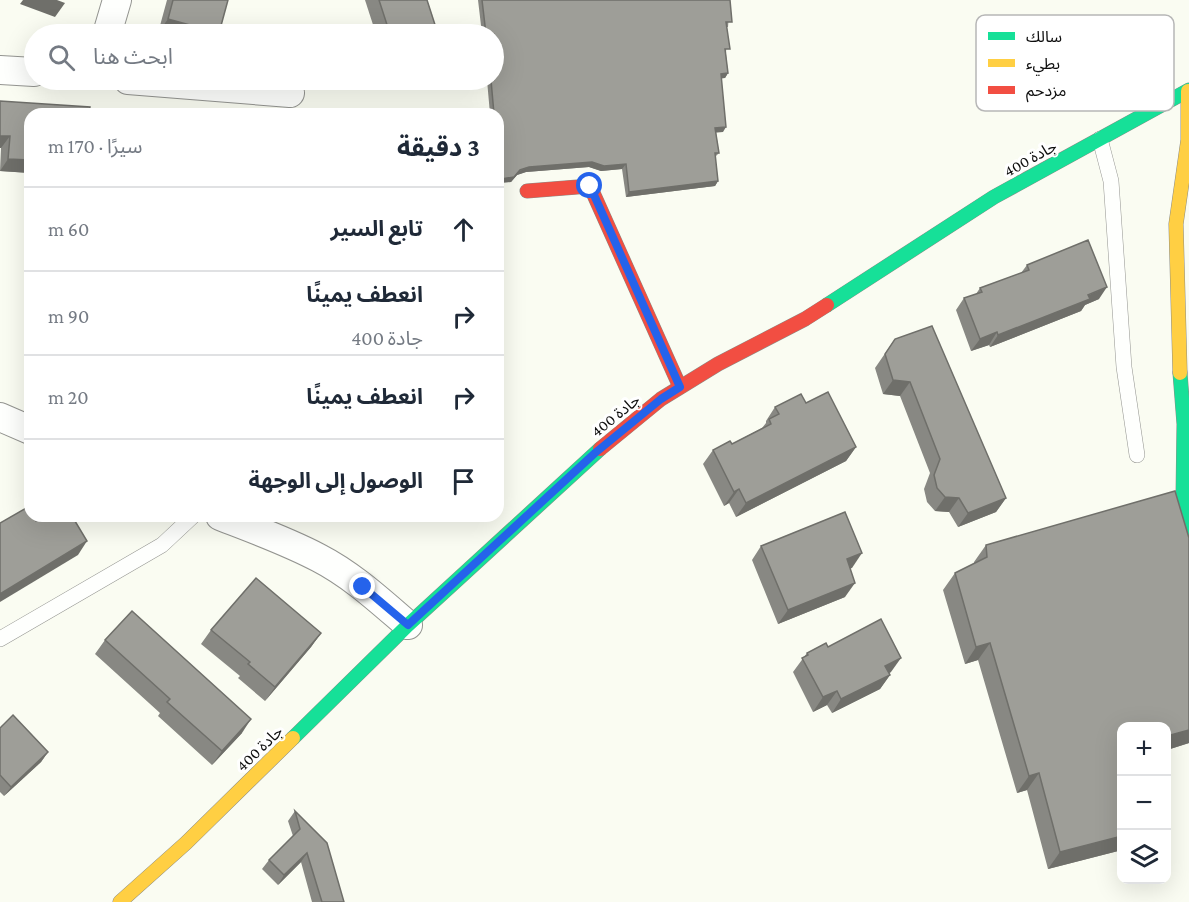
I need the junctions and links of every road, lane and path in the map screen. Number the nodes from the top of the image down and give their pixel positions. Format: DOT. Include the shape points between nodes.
graph roads {
  1 [pos="117,0"];
  2 [pos="110,24"];
  3 [pos="0,70"];
  4 [pos="24,71"];
  5 [pos="253,90"];
  6 [pos="1189,91"];
  7 [pos="290,93"];
  8 [pos="1174,99"];
  9 [pos="1152,111"];
  10 [pos="1100,139"];
  11 [pos="526,191"];
  12 [pos="680,387"];
  13 [pos="0,417"];
  14 [pos="24,427"];
  15 [pos="1137,455"];
  16 [pos="187,522"];
  17 [pos="235,522"];
  18 [pos="1189,529"];
  19 [pos="408,625"];
  20 [pos="0,639"];
  21 [pos="120,902"];
  1 -- 2 [label="street"];
  3 -- 4 [label="street"];
  5 -- 7 [label="street"];
  6 -- 8 [label="main road, جادة 400"];
  6 -- 18 [label="main road" via="1188,140 1176,224 1183,497"];
  9 -- 10 [label="main road, جادة 400"];
  10 -- 12 [label="main road, جادة 400" via="994,197 805,319"];
  10 -- 15 [label="lane" via="1111,181 1124,367"];
  11 -- 12 [label="main road" via="590,186"];
  12 -- 19 [label="main road, جادة 400" via="595,453"];
  13 -- 14 [label="street"];
  16 -- 20 [label="lane" via="162,545"];
  17 -- 19 [label="street" via="320,558"];
  19 -- 21 [label="main road, جادة 400" via="186,843"];
}
